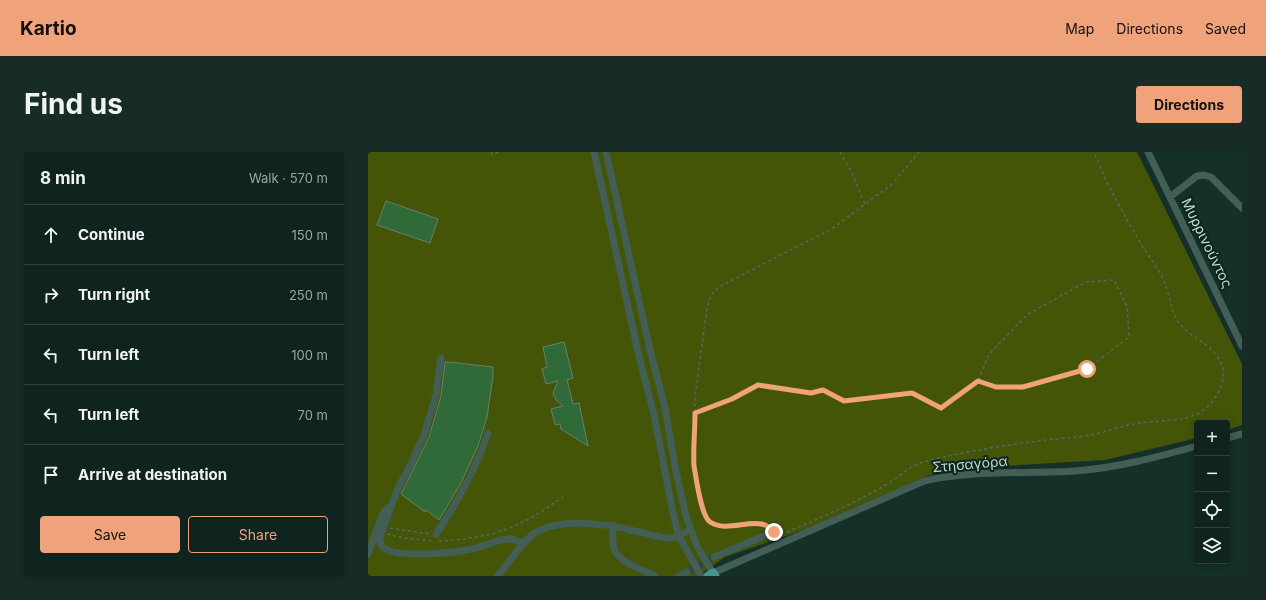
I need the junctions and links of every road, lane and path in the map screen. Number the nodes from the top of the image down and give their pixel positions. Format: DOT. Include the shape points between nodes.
graph roads {
  1 [pos="491,152"];
  2 [pos="501,152"];
  3 [pos="594,152"];
  4 [pos="606,152"];
  5 [pos="840,152"];
  6 [pos="919,152"];
  7 [pos="1094,152"];
  8 [pos="1148,152"];
  9 [pos="1170,198"];
  10 [pos="865,204"];
  11 [pos="1242,208"];
  12 [pos="1242,346"];
  13 [pos="650,350"];
  14 [pos="638,352"];
  15 [pos="441,358"];
  16 [pos="978,381"];
  17 [pos="695,413"];
  18 [pos="488,433"];
  19 [pos="1242,434"];
  20 [pos="1230,437"];
  21 [pos="1194,447"];
  22 [pos="563,497"];
  23 [pos="392,503"];
  24 [pos="613,526"];
  25 [pos="386,527"];
  26 [pos="690,529"];
  27 [pos="774,532"];
  28 [pos="385,533"];
  29 [pos="436,534"];
  30 [pos="679,536"];
  31 [pos="524,544"];
  32 [pos="368,554"];
  33 [pos="714,557"];
  34 [pos="687,572"];
  35 [pos="712,575"];
  36 [pos="497,576"];
  37 [pos="655,576"];
  38 [pos="679,576"];
  39 [pos="701,576"];
  1 -- 2 [label="path"];
  3 -- 14 [label="street"];
  4 -- 13 [label="street"];
  5 -- 10 [label="path"];
  6 -- 10 [label="path" via="892,184"];
  7 -- 27 [label="path" via="1131,227 1162,276 1177,320 1219,358 1223,369 1223,381 1210,405 1188,417 1168,421 1136,423 1096,434 992,447 920,462 885,486 847,505 787,532"];
  8 -- 9 [label="street, Μυρρινούντος"];
  9 -- 11 [label="street" via="1196,176 1204,174 1211,177"];
  9 -- 12 [label="street, Μυρρινούντος"];
  10 -- 17 [label="path" via="833,228 718,287 711,295 707,307"];
  13 -- 14 [label="street"];
  13 -- 26 [label="street"];
  14 -- 30 [label="street"];
  15 -- 23 [label="street" via="430,418 418,451"];
  16 -- 16 [label="path" via="996,387 1023,387 1087,369 1129,337 1127,306 1114,280 1086,282 1028,314 990,354"];
  16 -- 17 [label="path" via="941,408 912,393 844,401 823,390 811,393 758,385 732,399"];
  17 -- 27 [label="path" via="694,466 708,521 718,526 766,524"];
  18 -- 29 [label="street" via="462,492"];
  19 -- 20 [label="street"];
  21 -- 35 [label="street, Στησαγόρα" via="1113,467 950,476 924,481"];
  22 -- 28 [label="path" via="523,522 479,536 432,541"];
  23 -- 31 [label="street" via="380,541 387,550 428,554 468,550 510,539"];
  23 -- 32 [label="street" via="382,515"];
  24 -- 30 [label="street" via="672,539"];
  24 -- 31 [label="street" via="590,523 554,526 536,533"];
  24 -- 37 [label="street" via="614,548 617,555"];
  25 -- 29 [label="path"];
  26 -- 30 [label="street"];
  26 -- 35 [label="street"];
  27 -- 33 [label="street"];
  30 -- 39 [label="street"];
  31 -- 36 [label="street"];
  34 -- 38 [label="street"];
}
